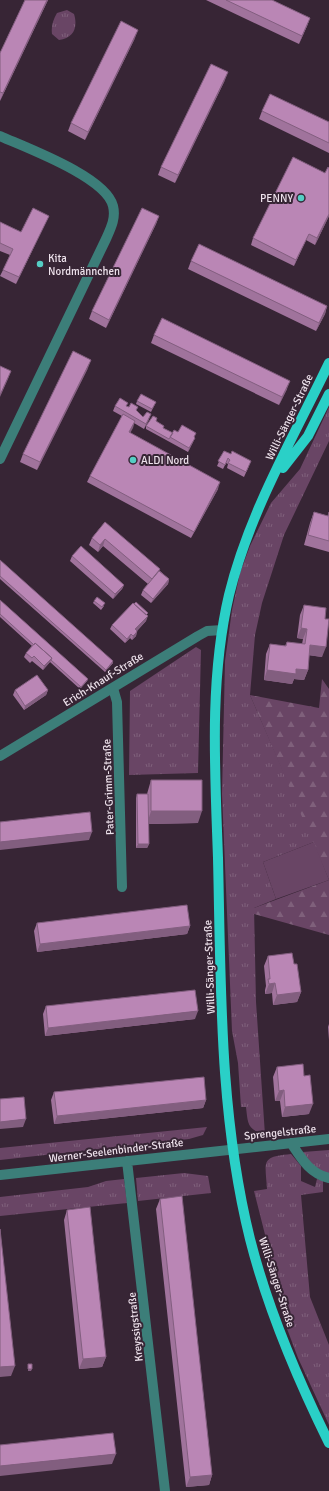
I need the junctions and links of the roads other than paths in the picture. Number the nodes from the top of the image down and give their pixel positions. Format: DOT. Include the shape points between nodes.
graph roads {
  1 [pos="0,136"];
  2 [pos="329,363"];
  3 [pos="329,394"];
  4 [pos="0,459"];
  5 [pos="271,482"];
  6 [pos="222,630"];
  7 [pos="113,688"];
  8 [pos="0,756"];
  9 [pos="122,887"];
  10 [pos="329,1139"];
  11 [pos="291,1143"];
  12 [pos="234,1149"];
  13 [pos="127,1161"];
  14 [pos="0,1175"];
  15 [pos="329,1178"];
  16 [pos="329,1443"];
  17 [pos="165,1491"];
  1 -- 4 [label="street" via="89,178 107,194 113,205 114,216 106,239"];
  2 -- 5 [label="main road, Willi-Sänger-Straße"];
  3 -- 5 [label="main road, Willi-Sänger-Straße" via="308,436"];
  5 -- 6 [label="main road, Willi-Sänger-Straße" via="243,548"];
  6 -- 7 [label="street, Erich-Knauf-Straße" via="207,631"];
  6 -- 12 [label="main road, Willi-Sänger-Straße" via="217,683 215,764 222,1011"];
  7 -- 8 [label="street, Erich-Knauf-Straße"];
  7 -- 9 [label="street, Pater-Grimm-Straße" via="117,702"];
  10 -- 11 [label="street, Sprengelstraße"];
  11 -- 12 [label="street, Sprengelstraße"];
  11 -- 15 [label="street" via="314,1172"];
  12 -- 13 [label="street, Werner-Seelenbinder-Straße"];
  12 -- 16 [label="main road, Willi-Sänger-Straße" via="250,1238 269,1302 303,1390"];
  13 -- 14 [label="street, Werner-Seelenbinder-Straße"];
  13 -- 17 [label="street, Kreyssigstraße"];
}
